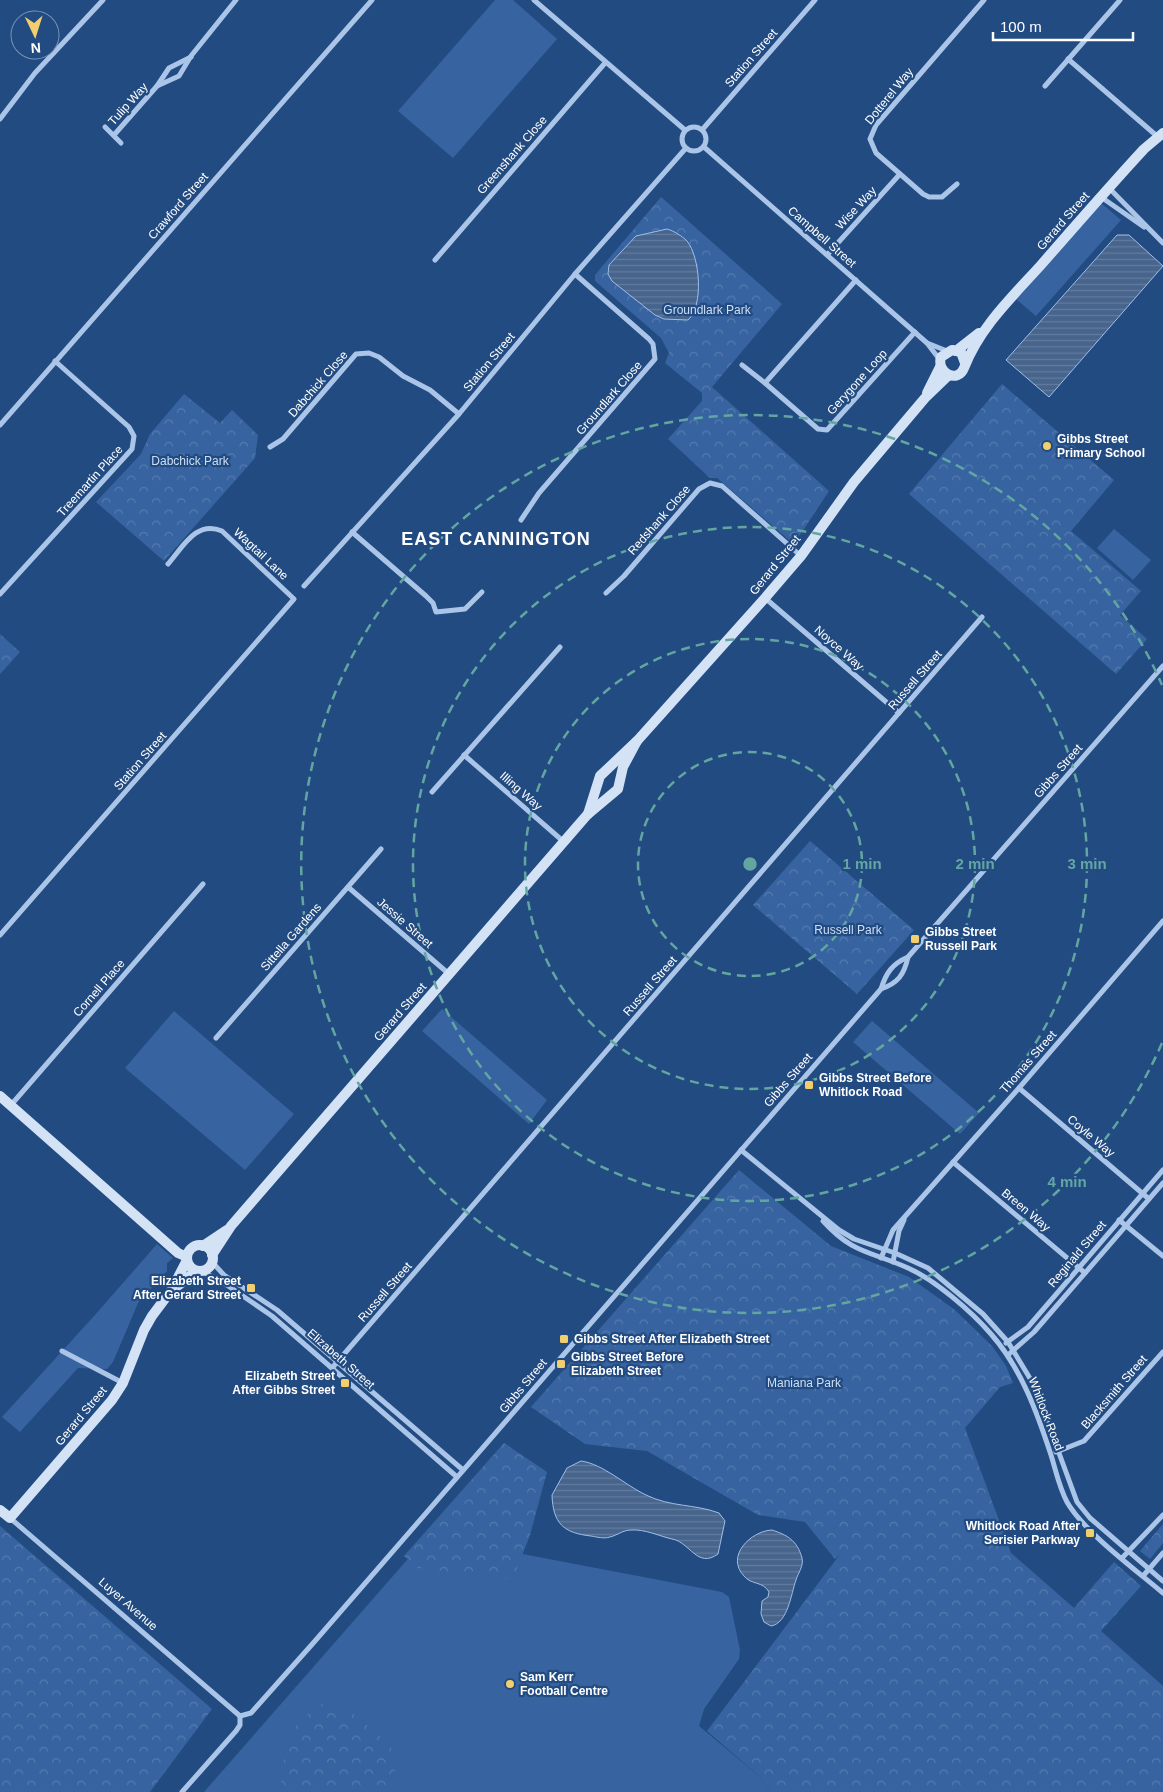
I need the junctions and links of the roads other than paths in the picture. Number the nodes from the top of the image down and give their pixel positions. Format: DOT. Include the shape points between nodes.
graph roads {
  1 [pos="103,0"];
  2 [pos="236,0"];
  3 [pos="372,0"];
  4 [pos="534,0"];
  5 [pos="815,0"];
  6 [pos="984,0"];
  7 [pos="1120,0"];
  8 [pos="192,56"];
  9 [pos="1068,60"];
  10 [pos="605,63"];
  11 [pos="157,86"];
  12 [pos="1045,86"];
  13 [pos="0,119"];
  14 [pos="105,126"];
  15 [pos="686,130"];
  16 [pos="702,130"];
  17 [pos="114,135"];
  18 [pos="1161,135"];
  19 [pos="121,143"];
  20 [pos="704,147"];
  21 [pos="686,148"];
  22 [pos="900,174"];
  23 [pos="957,184"];
  24 [pos="1109,187"];
  25 [pos="1101,197"];
  26 [pos="1150,231"];
  27 [pos="1163,242"];
  28 [pos="826,255"];
  29 [pos="435,260"];
  30 [pos="575,274"];
  31 [pos="856,280"];
  32 [pos="984,330"];
  33 [pos="915,332"];
  34 [pos="927,342"];
  35 [pos="951,351"];
  36 [pos="55,361"];
  37 [pos="940,363"];
  38 [pos="965,363"];
  39 [pos="742,364"];
  40 [pos="949,376"];
  41 [pos="765,383"];
  42 [pos="925,398"];
  43 [pos="458,414"];
  44 [pos="0,425"];
  45 [pos="270,447"];
  46 [pos="521,520"];
  47 [pos="352,532"];
  48 [pos="801,556"];
  49 [pos="168,564"];
  50 [pos="304,586"];
  51 [pos="482,592"];
  52 [pos="606,593"];
  53 [pos="0,594"];
  54 [pos="765,598"];
  55 [pos="294,599"];
  56 [pos="982,617"];
  57 [pos="560,647"];
  58 [pos="1163,666"];
  59 [pos="899,713"];
  60 [pos="637,741"];
  61 [pos="464,755"];
  62 [pos="432,792"];
  63 [pos="587,815"];
  64 [pos="564,842"];
  65 [pos="381,849"];
  66 [pos="203,884"];
  67 [pos="348,887"];
  68 [pos="1163,921"];
  69 [pos="1161,928"];
  70 [pos="0,935"];
  71 [pos="908,957"];
  72 [pos="449,974"];
  73 [pos="880,989"];
  74 [pos="216,1038"];
  75 [pos="1019,1088"];
  76 [pos="0,1096"];
  77 [pos="11,1106"];
  78 [pos="741,1150"];
  79 [pos="954,1162"];
  80 [pos="1163,1170"];
  81 [pos="1163,1183"];
  82 [pos="1142,1194"];
  83 [pos="1149,1199"];
  84 [pos="816,1213"];
  85 [pos="907,1215"];
  86 [pos="1119,1220"];
  87 [pos="1126,1225"];
  88 [pos="232,1226"];
  89 [pos="203,1246"];
  90 [pos="883,1249"];
  91 [pos="895,1252"];
  92 [pos="188,1256"];
  93 [pos="1163,1256"];
  94 [pos="881,1258"];
  95 [pos="212,1259"];
  96 [pos="893,1262"];
  97 [pos="1079,1268"];
  98 [pos="199,1271"];
  99 [pos="1086,1273"];
  100 [pos="170,1292"];
  101 [pos="1008,1342"];
  102 [pos="1001,1346"];
  103 [pos="62,1351"];
  104 [pos="1015,1351"];
  105 [pos="1163,1352"];
  106 [pos="1008,1356"];
  107 [pos="338,1362"];
  108 [pos="332,1368"];
  109 [pos="123,1383"];
  110 [pos="1058,1452"];
  111 [pos="1051,1454"];
  112 [pos="463,1470"];
  113 [pos="457,1477"];
  114 [pos="0,1510"];
  115 [pos="1163,1515"];
  116 [pos="10,1518"];
  117 [pos="1129,1551"];
  118 [pos="1163,1553"];
  119 [pos="1122,1558"];
  120 [pos="1150,1569"];
  121 [pos="1143,1576"];
  122 [pos="1163,1581"];
  123 [pos="1163,1593"];
  124 [pos="240,1716"];
  125 [pos="182,1792"];
  1 -- 13 [label="street" via="35,73"];
  2 -- 8 [label="street, Tulip Way"];
  3 -- 36 [label="street, Crawford Street"];
  4 -- 10 [label="street"];
  5 -- 16 [label="street, Station Street"];
  6 -- 22 [label="street, Dotterel Way" via="872,131 872,146"];
  7 -- 9 [label="street"];
  8 -- 11 [label="street, Tulip Way" via="170,68"];
  8 -- 11 [label="street, Tulip Way" via="179,76"];
  9 -- 12 [label="street"];
  9 -- 18 [label="street"];
  10 -- 15 [label="street"];
  10 -- 29 [label="street, Greenshank Close"];
  11 -- 17 [label="street, Tulip Way"];
  14 -- 17 [label="street, Tulip Way"];
  15 -- 16 [label="street" via="691,127"];
  15 -- 21 [label="street" via="682,142"];
  16 -- 20 [label="street" via="706,135"];
  17 -- 19 [label="street, Tulip Way"];
  18 -- 24 [label="street, Gerard Street"];
  20 -- 21 [label="street" via="692,151"];
  20 -- 28 [label="street, Campbell Street"];
  21 -- 30 [label="street, Station Street"];
  22 -- 23 [label="street, Dotterel Way" via="929,197 942,197"];
  22 -- 28 [label="street, Wise Way"];
  24 -- 25 [label="street, Gerard Street"];
  24 -- 26 [label="street"];
  25 -- 26 [label="street"];
  25 -- 32 [label="street, Gerard Street"];
  26 -- 27 [label="street"];
  28 -- 31 [label="street, Campbell Street"];
  30 -- 43 [label="street, Station Street"];
  30 -- 46 [label="street, Groundlark Close" via="649,339 655,350 655,359 539,493"];
  31 -- 33 [label="street, Campbell Street"];
  31 -- 41 [label="street"];
  32 -- 35 [label="street, Gerard Street"];
  32 -- 38 [label="street, Gerard Street"];
  33 -- 34 [label="street, Campbell Street"];
  33 -- 41 [label="street, Gerygone Loop" via="827,430 818,429"];
  34 -- 35 [label="street, Campbell Street"];
  34 -- 37 [label="street, Campbell Street"];
  35 -- 37 [label="street"];
  35 -- 38 [label="street" via="964,356"];
  36 -- 44 [label="street, Crawford Street"];
  36 -- 53 [label="street, Treemartin Place" via="130,427 134,443 132,450"];
  37 -- 40 [label="street"];
  37 -- 42 [label="street, Gerard Street"];
  38 -- 40 [label="street" via="960,374"];
  39 -- 41 [label="street, Gerygone Loop"];
  40 -- 42 [label="street, Gerard Street"];
  42 -- 48 [label="street, Gerard Street" via="854,482"];
  43 -- 45 [label="street, Dabchick Close" via="430,390 403,376 379,357 369,353 356,354 283,439"];
  43 -- 47 [label="street, Station Street"];
  47 -- 50 [label="street, Station Street"];
  47 -- 51 [label="street" via="426,596 436,612 465,608"];
  48 -- 52 [label="street, Redshank Close" via="722,486 710,483 699,489"];
  48 -- 54 [label="street, Gerard Street"];
  49 -- 55 [label="street, Wagtail Lane" via="193,535 201,529 213,528 222,531"];
  54 -- 59 [label="street, Noyce Way"];
  54 -- 60 [label="street, Gerard Street"];
  55 -- 70 [label="street, Station Street"];
  56 -- 59 [label="street, Russell Street"];
  57 -- 61 [label="street"];
  58 -- 71 [label="street, Gibbs Street"];
  59 -- 107 [label="street, Russell Street"];
  60 -- 63 [label="street, Gerard Street" via="600,776"];
  60 -- 63 [label="street, Gerard Street" via="623,767 618,789"];
  61 -- 62 [label="street"];
  61 -- 64 [label="street, Illing Way"];
  63 -- 64 [label="street, Gerard Street"];
  64 -- 72 [label="street, Gerard Street"];
  65 -- 67 [label="street, Sittella Gardens"];
  66 -- 77 [label="street, Cornell Place"];
  67 -- 72 [label="street, Jessie Street"];
  67 -- 74 [label="street, Sittella Gardens"];
  68 -- 69 [label="street, Thomas Street"];
  69 -- 75 [label="street, Thomas Street"];
  71 -- 73 [label="street, Gibbs Street" via="887,973"];
  71 -- 73 [label="street, Gibbs Street" via="900,978 891,986"];
  72 -- 88 [label="street, Gerard Street"];
  73 -- 78 [label="street, Gibbs Street"];
  75 -- 79 [label="street, Thomas Street"];
  75 -- 82 [label="street, Coyle Way"];
  76 -- 77 [label="street"];
  77 -- 92 [label="street" via="178,1253"];
  78 -- 84 [label="street, Whitlock Road"];
  78 -- 112 [label="street, Gibbs Street"];
  79 -- 85 [label="street, Thomas Street"];
  79 -- 97 [label="street, Breen Way"];
  80 -- 82 [label="street, Reginald Street"];
  81 -- 83 [label="street, Reginald Street"];
  82 -- 83 [label="street, Coyle Way"];
  82 -- 86 [label="street, Reginald Street"];
  83 -- 87 [label="street, Reginald Street"];
  84 -- 90 [label="street, Whitlock Road" via="854,1239"];
  84 -- 94 [label="street, Whitlock Road" via="845,1243"];
  85 -- 90 [label="street, Thomas Street" via="893,1230"];
  85 -- 91 [label="street, Thomas Street" via="899,1230"];
  86 -- 87 [label="street"];
  86 -- 97 [label="street, Reginald Street"];
  87 -- 93 [label="street"];
  87 -- 99 [label="street, Reginald Street"];
  88 -- 89 [label="street, Gerard Street"];
  88 -- 95 [label="street, Gerard Street"];
  89 -- 92 [label="street" via="196,1246"];
  89 -- 95 [label="street" via="209,1249"];
  90 -- 91 [label="street, Whitlock Road"];
  90 -- 94 [label="street, Thomas Street"];
  91 -- 96 [label="street, Thomas Street"];
  91 -- 101 [label="street, Whitlock Road" via="928,1268 983,1314"];
  92 -- 98 [label="street" via="190,1267"];
  92 -- 100 [label="street, Gerard Street"];
  94 -- 96 [label="street, Whitlock Road"];
  95 -- 98 [label="street" via="208,1268"];
  95 -- 107 [label="street, Elizabeth Street" via="224,1275 277,1310"];
  96 -- 102 [label="street, Whitlock Road" via="930,1281 976,1319"];
  97 -- 99 [label="street, Breen Way"];
  97 -- 101 [label="street, Reginald Street" via="1028,1327"];
  98 -- 100 [label="street, Gerard Street"];
  98 -- 108 [label="street, Elizabeth Street" via="221,1281 272,1316"];
  99 -- 104 [label="street, Reginald Street"];
  100 -- 109 [label="street, Gerard Street" via="144,1330"];
  101 -- 102 [label="street, Reginald Street"];
  101 -- 104 [label="street, Whitlock Road"];
  102 -- 106 [label="street, Whitlock Road"];
  103 -- 109 [label="street"];
  104 -- 106 [label="street, Reginald Street"];
  104 -- 110 [label="street, Whitlock Road" via="1034,1386"];
  105 -- 110 [label="street, Blacksmith Street" via="1084,1441"];
  106 -- 111 [label="street, Whitlock Road" via="1027,1389"];
  107 -- 108 [label="street, Russell Street"];
  107 -- 112 [label="street, Elizabeth Street"];
  108 -- 113 [label="street, Elizabeth Street"];
  109 -- 116 [label="street, Gerard Street"];
  110 -- 111 [label="street, Blacksmith Street"];
  110 -- 117 [label="street, Whitlock Road" via="1084,1511"];
  111 -- 119 [label="street, Whitlock Road" via="1060,1486 1071,1508"];
  112 -- 113 [label="street, Gibbs Street"];
  113 -- 124 [label="street, Gibbs Street" via="251,1713"];
  114 -- 116 [label="street, Luyer Avenue"];
  115 -- 117 [label="street"];
  116 -- 124 [label="street, Luyer Avenue"];
  117 -- 119 [label="street"];
  117 -- 120 [label="street, Whitlock Road"];
  118 -- 120 [label="street"];
  119 -- 121 [label="street, Whitlock Road"];
  120 -- 121 [label="street"];
  120 -- 122 [label="street, Whitlock Road"];
  121 -- 123 [label="street, Whitlock Road"];
  124 -- 125 [label="street" via="240,1725"];
}
